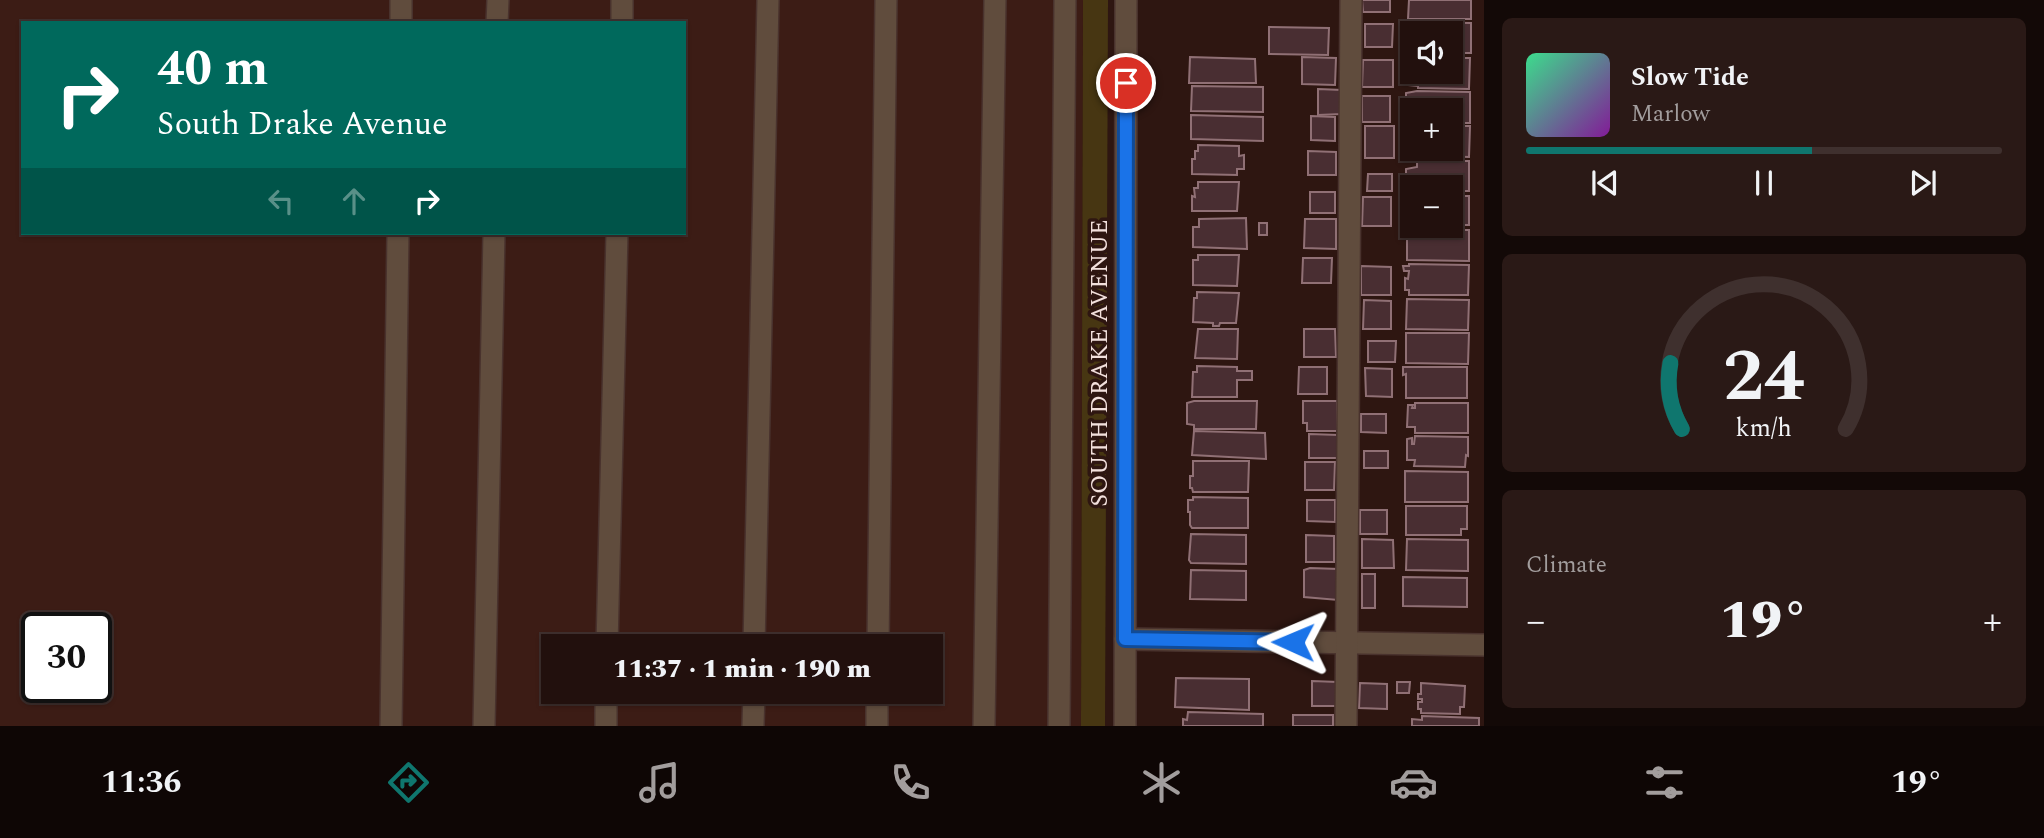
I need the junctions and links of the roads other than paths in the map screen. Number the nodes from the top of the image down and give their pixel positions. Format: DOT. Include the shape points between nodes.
graph roads {
  1 [pos="401,0"];
  2 [pos="498,0"];
  3 [pos="622,0"];
  4 [pos="768,0"];
  5 [pos="886,0"];
  6 [pos="995,0"];
  7 [pos="1065,0"];
  8 [pos="1126,0"];
  9 [pos="1351,0"];
  10 [pos="401,21"];
  11 [pos="498,21"];
  12 [pos="622,21"];
  13 [pos="398,235"];
  14 [pos="494,235"];
  15 [pos="617,235"];
  16 [pos="607,634"];
  17 [pos="754,634"];
  18 [pos="878,634"];
  19 [pos="1125,639"];
  20 [pos="1346,643"];
  21 [pos="1484,645"];
  22 [pos="606,704"];
  23 [pos="754,704"];
  24 [pos="877,704"];
  25 [pos="391,726"];
  26 [pos="484,726"];
  27 [pos="606,726"];
  28 [pos="753,726"];
  29 [pos="877,726"];
  30 [pos="984,726"];
  31 [pos="1059,726"];
  32 [pos="1125,726"];
  33 [pos="1346,726"];
  1 -- 10 [label="street"];
  2 -- 11 [label="street"];
  3 -- 12 [label="street"];
  4 -- 17 [label="street"];
  5 -- 18 [label="street"];
  6 -- 30 [label="street"];
  7 -- 31 [label="street"];
  8 -- 19 [label="street, SOUTH DRAKE AVENUE"];
  9 -- 20 [label="street"];
  13 -- 25 [label="street"];
  14 -- 26 [label="street"];
  15 -- 16 [label="street"];
  19 -- 20 [label="street"];
  19 -- 32 [label="street, SOUTH DRAKE AVENUE"];
  20 -- 21 [label="street"];
  20 -- 33 [label="street"];
  22 -- 27 [label="street"];
  23 -- 28 [label="street"];
  24 -- 29 [label="street"];
}
